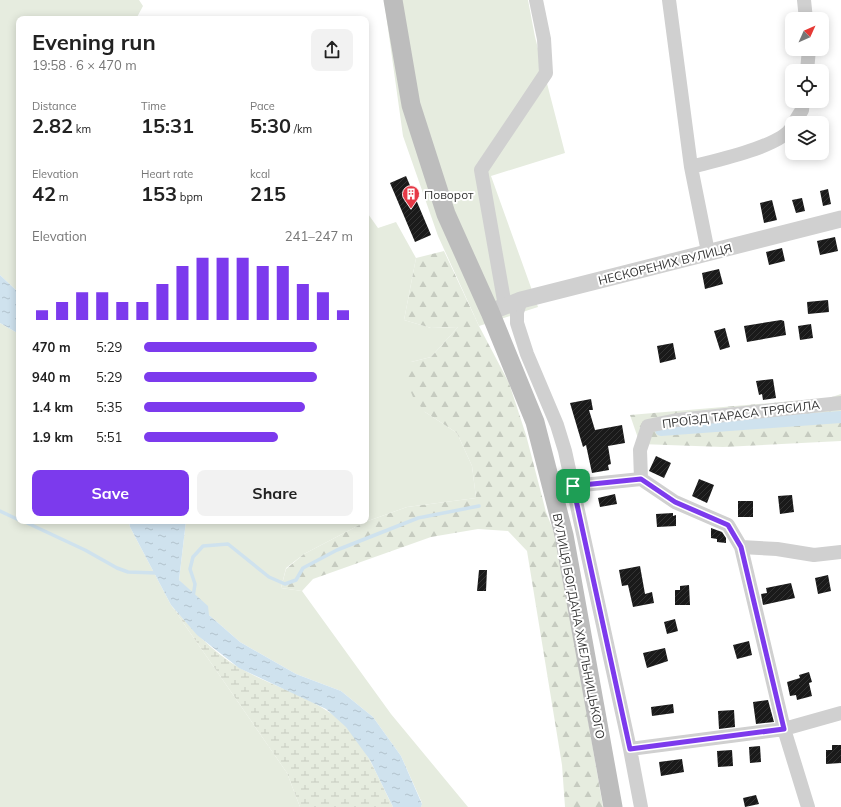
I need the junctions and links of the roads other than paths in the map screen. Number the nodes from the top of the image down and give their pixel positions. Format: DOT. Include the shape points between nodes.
graph roads {
  1 [pos="393,0"];
  2 [pos="536,0"];
  3 [pos="669,0"];
  4 [pos="804,0"];
  5 [pos="805,12"];
  6 [pos="785,134"];
  7 [pos="691,166"];
  8 [pos="841,219"];
  9 [pos="708,252"];
  10 [pos="521,300"];
  11 [pos="497,309"];
  12 [pos="841,403"];
  13 [pos="641,479"];
  14 [pos="573,486"];
  15 [pos="741,547"];
  16 [pos="841,552"];
  17 [pos="841,713"];
  18 [pos="784,729"];
  19 [pos="630,749"];
  20 [pos="613,807"];
  21 [pos="641,807"];
  22 [pos="808,807"];
  1 -- 11 [label="main road, ВУЛИЦЯ БОГДАНА ХМЕЛЬНИЦЬКОГО" via="411,105 446,214"];
  2 -- 11 [label="street" via="544,39 546,73 481,170"];
  3 -- 7 [label="street"];
  4 -- 5 [label="street"];
  6 -- 7 [label="street" via="767,144 737,155"];
  7 -- 9 [label="street"];
  8 -- 9 [label="street, НЕСКОРЕНИХ ВУЛИЦЯ"];
  9 -- 10 [label="street, НЕСКОРЕНИХ ВУЛИЦЯ"];
  10 -- 11 [label="street, НЕСКОРЕНИХ ВУЛИЦЯ"];
  10 -- 14 [label="street" via="517,323 527,354 557,425"];
  11 -- 20 [label="main road, ВУЛИЦЯ БОГДАНА ХМЕЛЬНИЦЬКОГО" via="535,422 564,535"];
  12 -- 13 [label="street, ПРОЇЗД ТАРАСА ТРЯСИЛА" via="677,420 648,426 640,450"];
  13 -- 14 [label="street"];
  13 -- 15 [label="street" via="675,502 728,525"];
  14 -- 19 [label="street"];
  15 -- 16 [label="street" via="778,549 814,555"];
  15 -- 18 [label="street"];
  17 -- 18 [label="street"];
  18 -- 19 [label="street"];
  18 -- 22 [label="street"];
  19 -- 21 [label="street"];
}
